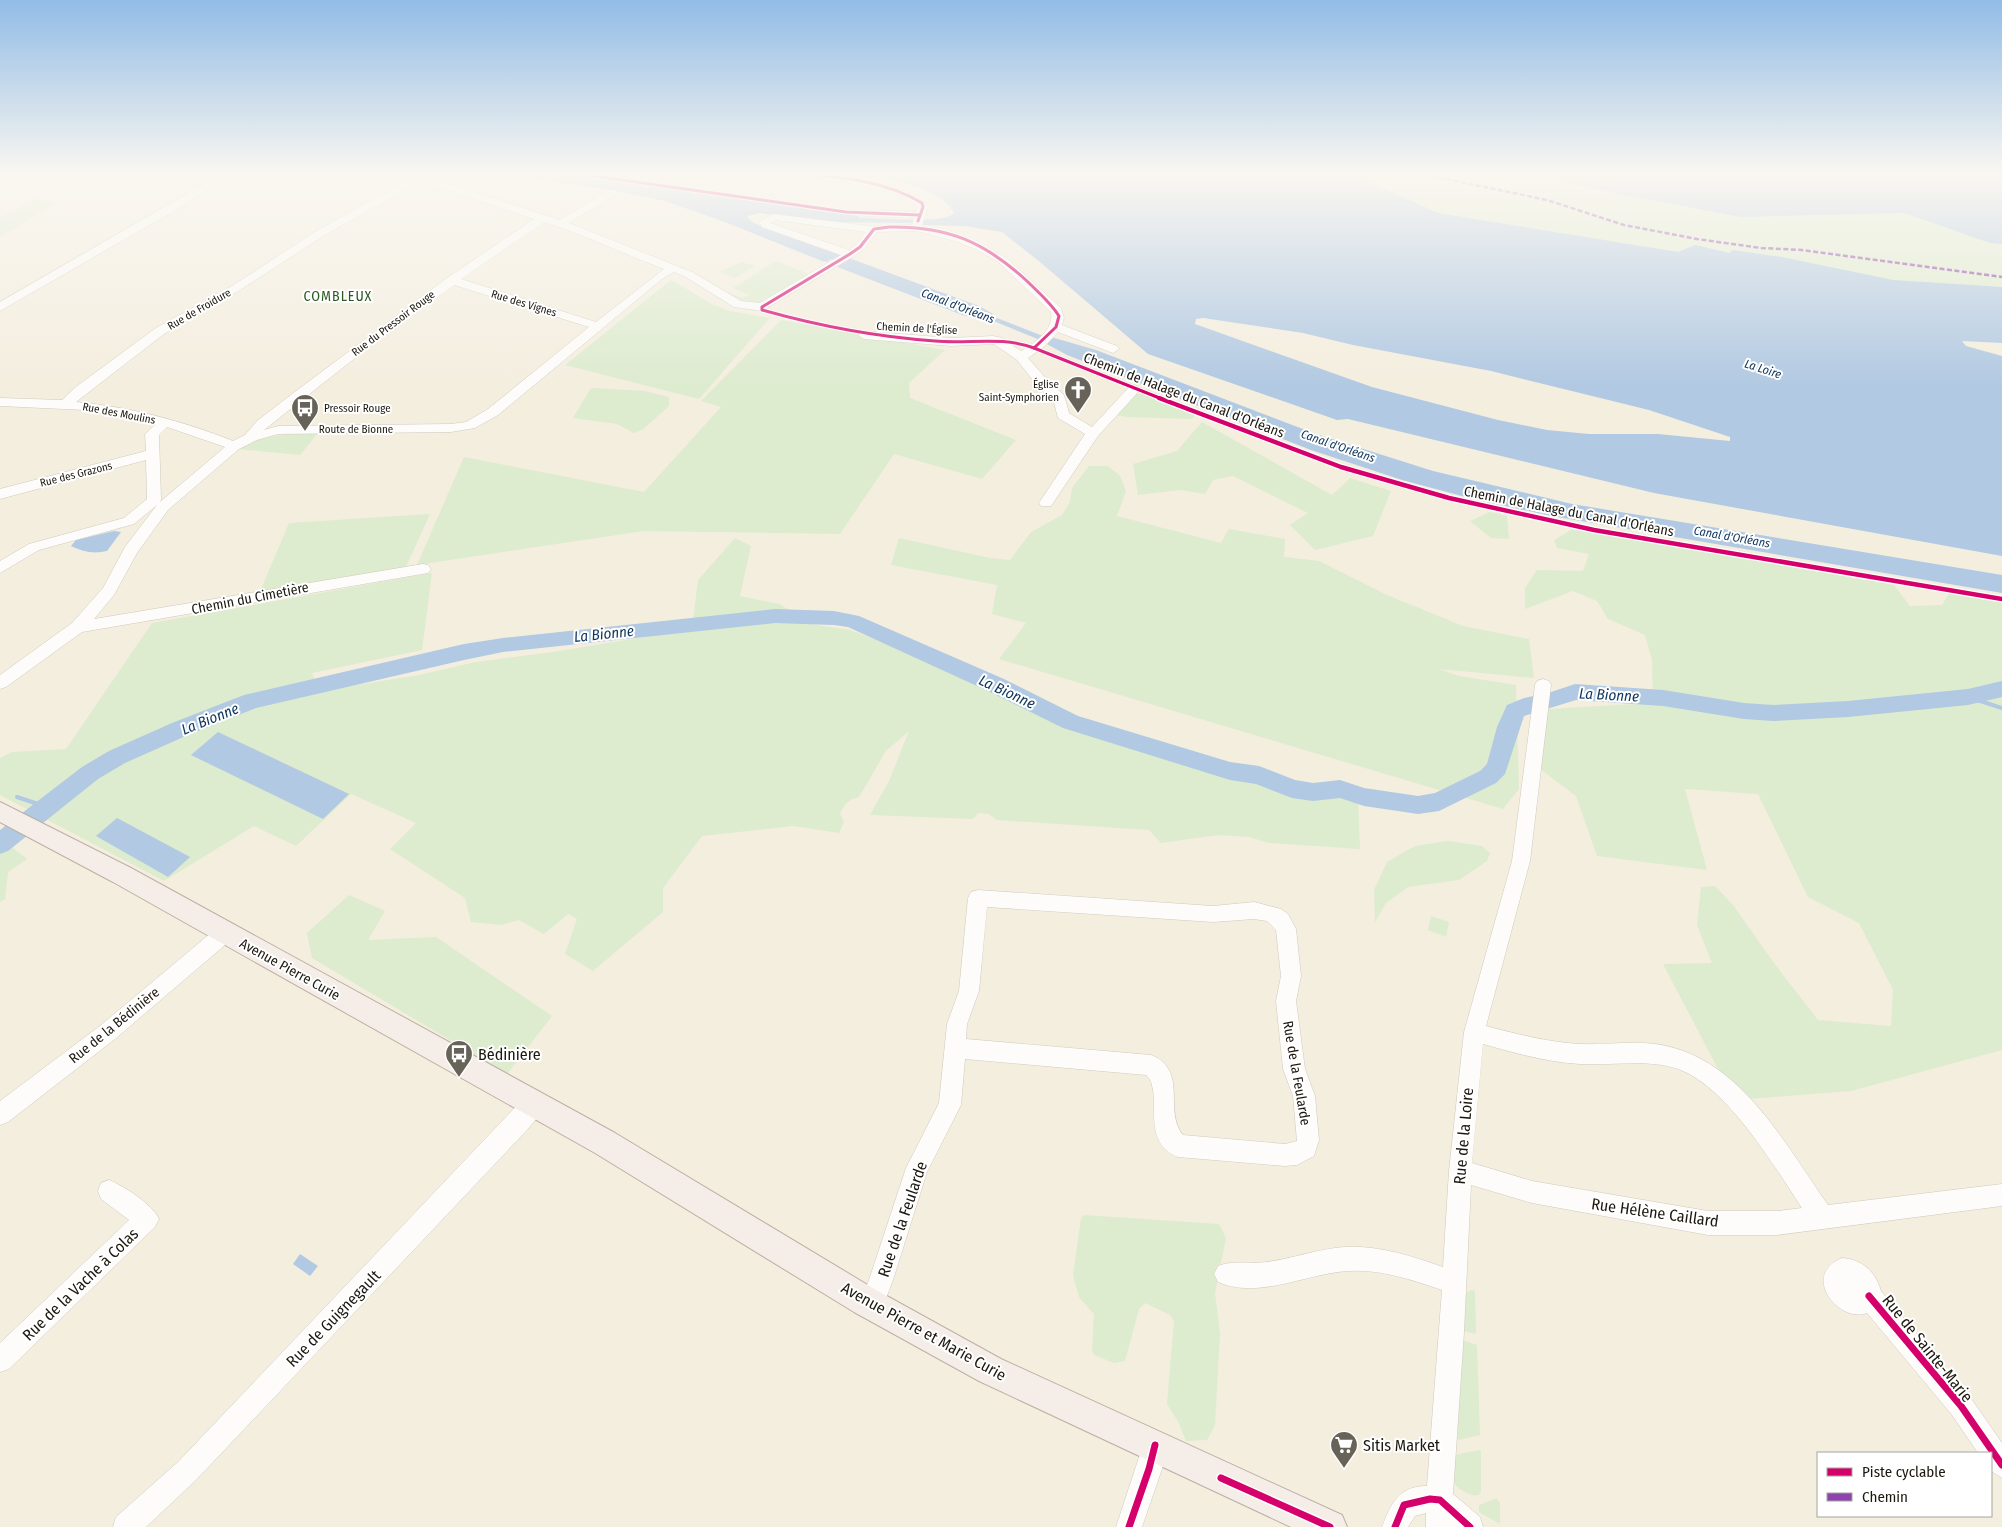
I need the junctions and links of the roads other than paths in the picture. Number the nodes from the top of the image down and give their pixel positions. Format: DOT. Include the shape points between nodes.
graph roads {
  1 [pos="109,244"];
  2 [pos="303,244"];
  3 [pos="504,244"];
  4 [pos="610,244"];
  5 [pos="819,244"];
  6 [pos="862,244"];
  7 [pos="973,244"];
  8 [pos="848,255"];
  9 [pos="673,268"];
  10 [pos="450,280"];
  11 [pos="0,307"];
  12 [pos="598,326"];
  13 [pos="864,335"];
  14 [pos="1045,338"];
  15 [pos="998,341"];
  16 [pos="1113,349"];
  17 [pos="1021,357"];
  18 [pos="1135,389"];
  19 [pos="0,402"];
  20 [pos="66,404"];
  21 [pos="165,422"];
  22 [pos="1093,433"];
  23 [pos="252,437"];
  24 [pos="234,446"];
  25 [pos="152,454"];
  26 [pos="0,494"];
  27 [pos="1046,503"];
  28 [pos="0,568"];
  29 [pos="423,569"];
  30 [pos="78,627"];
  31 [pos="0,683"];
  32 [pos="1543,685"];
  33 [pos="7,815"];
  34 [pos="225,933"];
  35 [pos="1474,1032"];
  36 [pos="955,1048"];
  37 [pos="534,1104"];
  38 [pos="0,1114"];
  39 [pos="1460,1171"];
  40 [pos="109,1191"];
  41 [pos="2002,1195"];
  42 [pos="1822,1217"];
  43 [pos="1226,1274"];
  44 [pos="1454,1282"];
  45 [pos="1869,1296"];
  46 [pos="871,1305"];
  47 [pos="2,1353"];
  48 [pos="1155,1445"];
  49 [pos="2002,1465"];
  50 [pos="1440,1500"];
  51 [pos="126,1527"];
  52 [pos="1129,1527"];
  53 [pos="1330,1527"];
  54 [pos="1395,1527"];
  55 [pos="1439,1527"];
  56 [pos="1470,1527"];
  1 -- 11 [label="street"];
  2 -- 20 [label="street, Rue de Froidure" via="236,288 160,331"];
  3 -- 10 [label="street, Rue du Pressoir Rouge"];
  4 -- 9 [label="street"];
  5 -- 8 [label="street"];
  6 -- 8 [label="street"];
  7 -- 14 [label="street" via="993,254 1053,306 1058,316"];
  8 -- 9 [label="street" via="762,307 738,304"];
  9 -- 12 [label="street, Route de Bionne"];
  10 -- 12 [label="street, Rue des Vignes"];
  10 -- 23 [label="street, Rue du Pressoir Rouge" via="269,418"];
  12 -- 23 [label="street, Route de Bionne" via="494,412 470,424 442,428 291,429"];
  13 -- 15 [label="street, Chemin de l'Église" via="951,342"];
  14 -- 15 [label="street, Chemin de l'Église" via="1026,344"];
  14 -- 16 [label="street, Chemin de l'Église"];
  14 -- 17 [label="street"];
  15 -- 17 [label="street"];
  17 -- 22 [label="street" via="1059,398 1063,415"];
  18 -- 22 [label="street"];
  19 -- 20 [label="street, Rue des Moulins"];
  20 -- 21 [label="street, Rue des Moulins" via="126,412"];
  21 -- 24 [label="street, Rue des Moulins"];
  21 -- 25 [label="street" via="152,434"];
  22 -- 27 [label="street"];
  23 -- 24 [label="street, Route de Bionne"];
  24 -- 30 [label="street, Route de Bionne" via="152,520 130,551 109,591"];
  25 -- 26 [label="street, Rue des Grazons"];
  25 -- 28 [label="street" via="154,500 129,521 34,547"];
  29 -- 30 [label="street, Chemin du Cimetière"];
  30 -- 31 [label="street, Route de Bionne"];
  32 -- 35 [label="street, Rue de la Loire" via="1521,861"];
  33 -- 34 [label="main road, Avenue Pierre Curie"];
  34 -- 37 [label="main road, Avenue Pierre Curie"];
  34 -- 38 [label="street, Rue de la Bédinière" via="108,1032"];
  35 -- 39 [label="street, Rue de la Loire"];
  35 -- 42 [label="street" via="1535,1049 1582,1054 1636,1052 1666,1056 1696,1066 1719,1083 1749,1114"];
  36 -- 36 [label="street, Rue de la Feularde" via="957,1024 969,991 978,898 1213,914 1237,910 1268,912 1278,916 1286,929 1290,976 1286,1001 1294,1069 1304,1096 1306,1148 1297,1154 1285,1155 1178,1146 1165,1129 1162,1078 1151,1065"];
  36 -- 46 [label="street, Rue de la Feularde" via="950,1105 917,1168"];
  37 -- 46 [label="main road, Avenue Pierre et Marie Curie" via="633,1160"];
  37 -- 51 [label="street, Rue de Guignegault" via="187,1470"];
  39 -- 42 [label="street, Rue Hélène Caillard" via="1532,1192 1708,1222 1777,1223"];
  39 -- 44 [label="street, Rue de la Loire"];
  40 -- 47 [label="street, Rue de la Vache à Colas" via="147,1219"];
  41 -- 42 [label="street, Rue Hélène Caillard"];
  43 -- 44 [label="street" via="1254,1277 1354,1258 1408,1265"];
  44 -- 50 [label="street, Rue de la Loire"];
  45 -- 49 [label="street, Rue de Sainte-Marie" via="1961,1406"];
  46 -- 48 [label="main road, Avenue Pierre et Marie Curie" via="990,1370"];
  48 -- 52 [label="street"];
  48 -- 53 [label="main road, Avenue Pierre et Marie Curie"];
  50 -- 54 [label="street" via="1404,1505"];
  50 -- 55 [label="street, Rue de la Loire"];
  50 -- 56 [label="street"];
}
